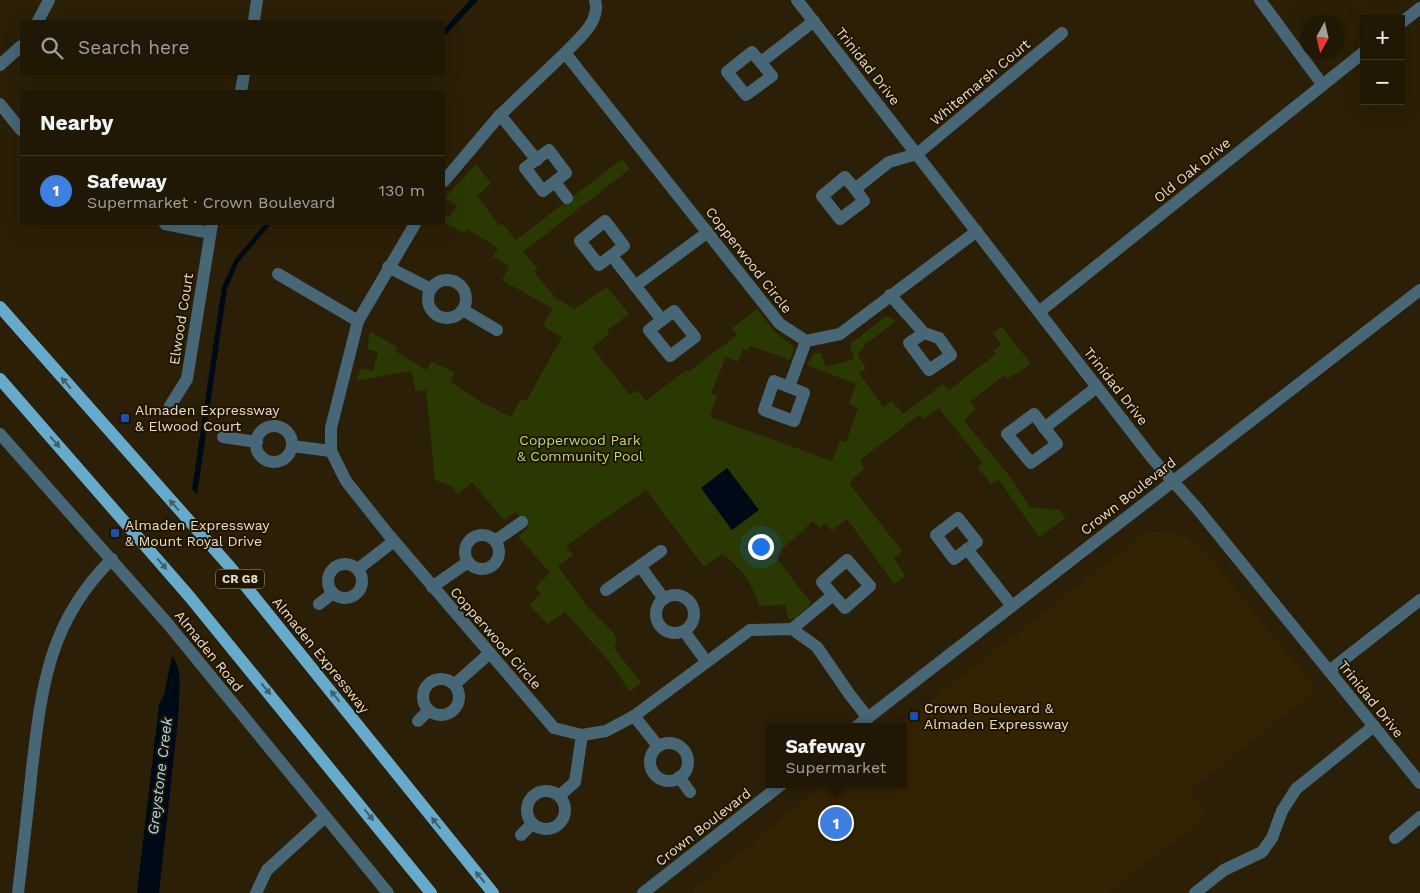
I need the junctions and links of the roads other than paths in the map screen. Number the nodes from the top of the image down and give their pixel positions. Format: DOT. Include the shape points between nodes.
graph roads {
  1 [pos="50,0"];
  2 [pos="258,0"];
  3 [pos="595,0"];
  4 [pos="797,0"];
  5 [pos="1260,0"];
  6 [pos="1420,8"];
  7 [pos="39,20"];
  8 [pos="254,20"];
  9 [pos="1405,20"];
  10 [pos="814,21"];
  11 [pos="1062,33"];
  12 [pos="20,47"];
  13 [pos="565,53"];
  14 [pos="1360,55"];
  15 [pos="761,62"];
  16 [pos="0,65"];
  17 [pos="244,75"];
  18 [pos="1322,84"];
  19 [pos="241,90"];
  20 [pos="0,104"];
  21 [pos="500,115"];
  22 [pos="20,129"];
  23 [pos="917,154"];
  24 [pos="537,160"];
  25 [pos="445,180"];
  26 [pos="555,182"];
  27 [pos="855,189"];
  28 [pos="568,198"];
  29 [pos="174,225"];
  30 [pos="414,225"];
  31 [pos="211,229"];
  32 [pos="977,231"];
  33 [pos="708,232"];
  34 [pos="612,256"];
  35 [pos="388,267"];
  36 [pos="278,274"];
  37 [pos="635,286"];
  38 [pos="431,289"];
  39 [pos="1420,290"];
  40 [pos="890,295"];
  41 [pos="0,307"];
  42 [pos="463,310"];
  43 [pos="1039,312"];
  44 [pos="662,320"];
  45 [pos="358,321"];
  46 [pos="498,330"];
  47 [pos="924,333"];
  48 [pos="806,341"];
  49 [pos="0,379"];
  50 [pos="788,387"];
  51 [pos="1097,387"];
  52 [pos="170,406"];
  53 [pos="1044,428"];
  54 [pos="0,434"];
  55 [pos="222,437"];
  56 [pos="256,442"];
  57 [pos="292,446"];
  58 [pos="331,451"];
  59 [pos="1172,480"];
  60 [pos="522,522"];
  61 [pos="394,541"];
  62 [pos="496,541"];
  63 [pos="967,549"];
  64 [pos="661,550"];
  65 [pos="112,559"];
  66 [pos="468,562"];
  67 [pos="640,566"];
  68 [pos="358,569"];
  69 [pos="432,588"];
  70 [pos="606,590"];
  71 [pos="333,593"];
  72 [pos="833,595"];
  73 [pos="664,599"];
  74 [pos="1420,600"];
  75 [pos="319,604"];
  76 [pos="1012,606"];
  77 [pos="792,629"];
  78 [pos="684,631"];
  79 [pos="490,653"];
  80 [pos="706,661"];
  81 [pos="1329,671"];
  82 [pos="454,684"];
  83 [pos="429,710"];
  84 [pos="634,716"];
  85 [pos="868,718"];
  86 [pos="418,721"];
  87 [pos="861,723"];
  88 [pos="1374,726"];
  89 [pos="582,735"];
  90 [pos="658,746"];
  91 [pos="679,777"];
  92 [pos="1420,783"];
  93 [pos="777,788"];
  94 [pos="690,792"];
  95 [pos="559,796"];
  96 [pos="325,817"];
  97 [pos="1420,817"];
  98 [pos="532,824"];
  99 [pos="521,835"];
  100 [pos="1395,838"];
  101 [pos="18,893"];
  102 [pos="256,893"];
  103 [pos="388,893"];
  104 [pos="431,893"];
  105 [pos="493,893"];
  106 [pos="643,893"];
  107 [pos="1195,893"];
  1 -- 7 [label="street"];
  2 -- 8 [label="street"];
  3 -- 13 [label="street" via="596,12 589,28"];
  4 -- 10 [label="street, Trinidad Drive"];
  5 -- 18 [label="street"];
  6 -- 9 [label="street"];
  10 -- 15 [label="street"];
  10 -- 23 [label="street, Trinidad Drive"];
  11 -- 23 [label="street, Whitemarsh Court"];
  12 -- 16 [label="street"];
  13 -- 21 [label="street"];
  13 -- 33 [label="street, Copperwood Circle"];
  14 -- 18 [label="street, Old Oak Drive"];
  17 -- 19 [label="street"];
  18 -- 43 [label="street, Old Oak Drive"];
  20 -- 22 [label="street"];
  21 -- 24 [label="street"];
  21 -- 25 [label="street"];
  23 -- 27 [label="street" via="889,162"];
  23 -- 32 [label="street, Trinidad Drive"];
  24 -- 26 [label="street" via="549,150 566,173"];
  24 -- 26 [label="street" via="525,168 543,191"];
  26 -- 28 [label="street"];
  29 -- 31 [label="street"];
  30 -- 35 [label="street, Copperwood Circle"];
  31 -- 52 [label="street, Elwood Court" via="187,379"];
  32 -- 40 [label="street"];
  32 -- 43 [label="street, Trinidad Drive"];
  33 -- 37 [label="street"];
  33 -- 48 [label="street, Copperwood Circle" via="780,324"];
  34 -- 37 [label="street"];
  35 -- 38 [label="street"];
  35 -- 45 [label="street, Copperwood Circle"];
  36 -- 45 [label="street"];
  37 -- 44 [label="street"];
  38 -- 42 [label="street" via="429,302 440,316 453,317"];
  38 -- 42 [label="street" via="446,280 458,283 465,292"];
  39 -- 59 [label="street, Crown Boulevard"];
  40 -- 47 [label="street"];
  40 -- 48 [label="street" via="840,334"];
  105 -- 41 [label="main road, Almaden Expressway / CR G8, one-way" via="231,568"];
  42 -- 46 [label="street"];
  43 -- 51 [label="street, Trinidad Drive"];
  45 -- 58 [label="street, Copperwood Circle" via="331,428"];
  48 -- 50 [label="street"];
  49 -- 104 [label="main road, one-way" via="189,596"];
  51 -- 53 [label="street"];
  51 -- 59 [label="street, Trinidad Drive"];
  54 -- 65 [label="street, Almaden Road"];
  55 -- 56 [label="street"];
  56 -- 57 [label="street" via="260,454 270,461 282,460"];
  56 -- 57 [label="street" via="265,429 276,426 290,435"];
  57 -- 58 [label="street"];
  58 -- 61 [label="street, Copperwood Circle" via="346,481"];
  59 -- 76 [label="street, Crown Boulevard"];
  59 -- 81 [label="street, Trinidad Drive"];
  60 -- 62 [label="street"];
  61 -- 68 [label="street"];
  61 -- 69 [label="street, Copperwood Circle"];
  62 -- 66 [label="street" via="486,535 470,540 465,550"];
  62 -- 66 [label="street" via="500,550 494,565 483,570"];
  63 -- 76 [label="street"];
  64 -- 67 [label="street"];
  65 -- 96 [label="street, Almaden Road"];
  65 -- 101 [label="street" via="76,601 52,650 40,696"];
  66 -- 69 [label="street"];
  67 -- 70 [label="street"];
  67 -- 73 [label="street"];
  68 -- 71 [label="street" via="349,564 334,568 328,583"];
  68 -- 71 [label="street" via="362,574 362,586 355,596 343,598"];
  69 -- 79 [label="street, Copperwood Circle"];
  71 -- 75 [label="street"];
  72 -- 77 [label="street"];
  73 -- 78 [label="street" via="657,610 658,622 666,631"];
  73 -- 78 [label="street" via="675,595 691,604 694,610 692,622"];
  74 -- 81 [label="street"];
  76 -- 85 [label="street, Crown Boulevard"];
  77 -- 80 [label="street, Copperwood Circle" via="750,630"];
  77 -- 85 [label="street" via="817,648"];
  78 -- 80 [label="street"];
  79 -- 82 [label="street"];
  79 -- 89 [label="street, Copperwood Circle" via="554,728"];
  80 -- 84 [label="street, Copperwood Circle"];
  81 -- 88 [label="street, Trinidad Drive"];
  82 -- 83 [label="street" via="460,696 452,712 440,715"];
  82 -- 83 [label="street" via="444,679 428,684 423,700"];
  83 -- 86 [label="street"];
  84 -- 89 [label="street, Copperwood Circle" via="606,731"];
  84 -- 90 [label="street"];
  85 -- 87 [label="street, Crown Boulevard"];
  88 -- 92 [label="street, Trinidad Drive"];
  88 -- 107 [label="street" via="1296,789 1262,852 1224,870"];
  89 -- 95 [label="street" via="575,782"];
  90 -- 91 [label="street" via="650,757 651,770 667,780"];
  90 -- 91 [label="street" via="669,742 684,751 688,762"];
  91 -- 94 [label="street"];
  93 -- 106 [label="street, Crown Boulevard"];
  95 -- 98 [label="street" via="547,791 530,799 527,812"];
  95 -- 98 [label="street" via="565,812 560,823 543,829"];
  96 -- 102 [label="street" via="267,870"];
  96 -- 103 [label="street, Almaden Road"];
  97 -- 100 [label="street"];
  98 -- 99 [label="street"];
}
